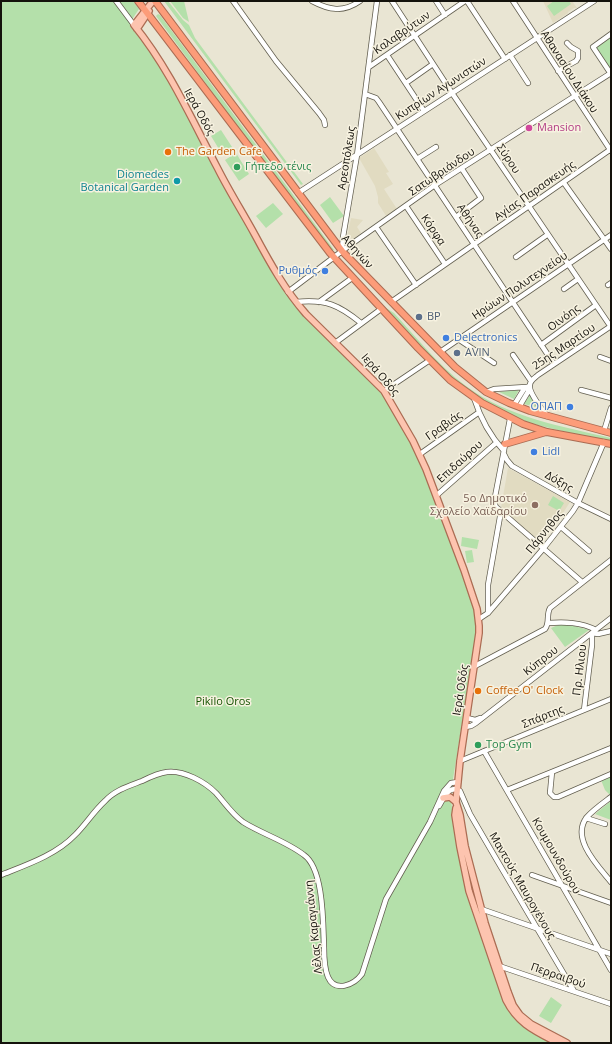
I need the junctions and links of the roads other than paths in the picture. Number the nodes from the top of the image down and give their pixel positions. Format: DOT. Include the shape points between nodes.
graph roads {
  1 [pos="116,1"];
  2 [pos="138,1"];
  3 [pos="154,1"];
  4 [pos="233,1"];
  5 [pos="312,1"];
  6 [pos="360,1"];
  7 [pos="377,1"];
  8 [pos="392,1"];
  9 [pos="436,1"];
  10 [pos="466,1"];
  11 [pos="513,1"];
  12 [pos="594,1"];
  13 [pos="147,13"];
  14 [pos="445,15"];
  15 [pos="136,27"];
  16 [pos="611,34"];
  17 [pos="414,35"];
  18 [pos="536,38"];
  19 [pos="567,43"];
  20 [pos="387,55"];
  21 [pos="510,55"];
  22 [pos="505,59"];
  23 [pos="433,64"];
  24 [pos="369,67"];
  25 [pos="558,71"];
  26 [pos="611,73"];
  27 [pos="406,83"];
  28 [pos="528,83"];
  29 [pos="452,93"];
  30 [pos="365,94"];
  31 [pos="575,96"];
  32 [pos="424,110"];
  33 [pos="325,125"];
  34 [pos="397,128"];
  35 [pos="436,147"];
  36 [pos="491,150"];
  37 [pos="611,150"];
  38 [pos="357,156"];
  39 [pos="417,159"];
  40 [pos="462,169"];
  41 [pos="564,183"];
  42 [pos="435,185"];
  43 [pos="298,193"];
  44 [pos="406,206"];
  45 [pos="529,207"];
  46 [pos="456,217"];
  47 [pos="376,227"];
  48 [pos="548,235"];
  49 [pos="611,235"];
  50 [pos="604,239"];
  51 [pos="475,244"];
  52 [pos="611,249"];
  53 [pos="342,251"];
  54 [pos="516,257"];
  55 [pos="334,258"];
  56 [pos="446,264"];
  57 [pos="568,264"];
  58 [pos="352,278"];
  59 [pos="578,279"];
  60 [pos="416,285"];
  61 [pos="564,289"];
  62 [pos="288,292"];
  63 [pos="296,302"];
  64 [pos="319,302"];
  65 [pos="391,302"];
  66 [pos="513,302"];
  67 [pos="596,305"];
  68 [pos="380,309"];
  69 [pos="361,323"];
  70 [pos="611,326"];
  71 [pos="458,339"];
  72 [pos="335,343"];
  73 [pos="541,345"];
  74 [pos="440,352"];
  75 [pos="513,355"];
  76 [pos="600,357"];
  77 [pos="430,360"];
  78 [pos="611,361"];
  79 [pos="494,363"];
  80 [pos="554,364"];
  81 [pos="529,385"];
  82 [pos="581,390"];
  83 [pos="384,391"];
  84 [pos="486,392"];
  85 [pos="474,398"];
  86 [pos="611,398"];
  87 [pos="517,406"];
  88 [pos="611,408"];
  89 [pos="478,413"];
  90 [pos="547,416"];
  91 [pos="510,419"];
  92 [pos="604,431"];
  93 [pos="547,432"];
  94 [pos="611,433"];
  95 [pos="604,442"];
  96 [pos="496,443"];
  97 [pos="505,444"];
  98 [pos="611,444"];
  99 [pos="504,453"];
  100 [pos="420,454"];
  101 [pos="437,495"];
  102 [pos="578,503"];
  103 [pos="505,515"];
  104 [pos="611,519"];
  105 [pos="561,527"];
  106 [pos="543,549"];
  107 [pos="589,551"];
  108 [pos="611,560"];
  109 [pos="582,582"];
  110 [pos="488,613"];
  111 [pos="611,618"];
  112 [pos="478,619"];
  113 [pos="548,623"];
  114 [pos="611,630"];
  115 [pos="594,631"];
  116 [pos="475,666"];
  117 [pos="611,699"];
  118 [pos="584,710"];
  119 [pos="467,718"];
  120 [pos="482,718"];
  121 [pos="465,727"];
  122 [pos="611,748"];
  123 [pos="484,751"];
  124 [pos="460,760"];
  125 [pos="552,772"];
  126 [pos="611,774"];
  127 [pos="458,782"];
  128 [pos="457,789"];
  129 [pos="507,790"];
  130 [pos="611,797"];
  131 [pos="443,798"];
  132 [pos="456,804"];
  133 [pos="434,812"];
  134 [pos="586,818"];
  135 [pos="605,824"];
  136 [pos="604,872"];
  137 [pos="1,874"];
  138 [pos="532,875"];
  139 [pos="611,876"];
  140 [pos="611,882"];
  141 [pos="563,886"];
  142 [pos="611,903"];
  143 [pos="481,909"];
  144 [pos="536,927"];
  145 [pos="600,950"];
  146 [pos="611,954"];
  147 [pos="499,966"];
  148 [pos="611,970"];
  149 [pos="574,991"];
  150 [pos="611,1004"];
  151 [pos="558,1043"];
  152 [pos="567,1043"];
  1 -- 15 [label="street, Ιερά Οδός"];
  2 -- 13 [label="highway, Αθηνών"];
  3 -- 13 [label="main road"];
  3 -- 43 [label="highway, Αθηνών"];
  4 -- 33 [label="street" via="276,61 319,113"];
  5 -- 6 [label="street" via="337,10"];
  7 -- 24 [label="street, Αρεοπόλεως"];
  8 -- 17 [label="street, Σύρου"];
  9 -- 14 [label="street"];
  10 -- 14 [label="street, Καλαβρύτων"];
  10 -- 22 [label="street"];
  11 -- 18 [label="street, Αθανασίου Διάκου"];
  12 -- 18 [label="street, Κυπρίων Αγωνιστών"];
  13 -- 15 [label="main road"];
  13 -- 55 [label="highway, Αθηνών"];
  14 -- 17 [label="street, Καλαβρύτων"];
  15 -- 62 [label="main road, Ιερά Οδός" via="192,118 218,170"];
  16 -- 26 [label="street" via="593,47"];
  17 -- 20 [label="street, Καλαβρύτων"];
  17 -- 23 [label="street, Σύρου"];
  18 -- 21 [label="street, Κυπρίων Αγωνιστών"];
  18 -- 25 [label="street, Αθανασίου Διάκου"];
  19 -- 25 [label="street" via="578,51 578,58"];
  20 -- 24 [label="street, Καλαβρύτων"];
  20 -- 27 [label="street"];
  21 -- 22 [label="street, Κυπρίων Αγωνιστών"];
  21 -- 28 [label="street"];
  22 -- 29 [label="street, Κυπρίων Αγωνιστών"];
  23 -- 27 [label="street"];
  23 -- 29 [label="street, Σύρου"];
  24 -- 30 [label="street, Αρεοπόλεως"];
  25 -- 31 [label="street, Αθανασίου Διάκου"];
  26 -- 31 [label="street, Σατωβριάνδου"];
  27 -- 32 [label="street"];
  29 -- 32 [label="street, Κυπρίων Αγωνιστών"];
  29 -- 36 [label="street, Σύρου"];
  30 -- 34 [label="street, Αθήνας" via="376,98"];
  30 -- 38 [label="street, Αρεοπόλεως"];
  31 -- 36 [label="street, Σατωβριάνδου"];
  31 -- 37 [label="street, Αθανασίου Διάκου"];
  32 -- 34 [label="street, Κυπρίων Αγωνιστών"];
  34 -- 38 [label="street, Κυπρίων Αγωνιστών"];
  34 -- 39 [label="street, Αθήνας"];
  35 -- 39 [label="street"];
  36 -- 40 [label="street, Σατωβριάνδου"];
  36 -- 45 [label="street, Σύρου"];
  37 -- 41 [label="street, Αγίας Παρασκευής"];
  38 -- 43 [label="street, Κυπρίων Αγωνιστών"];
  38 -- 53 [label="street, Αρεοπόλεως"];
  39 -- 42 [label="street, Αθήνας"];
  40 -- 42 [label="street, Σατωβριάνδου"];
  40 -- 46 [label="street" via="481,198"];
  41 -- 45 [label="street, Αγίας Παρασκευής"];
  41 -- 50 [label="street"];
  42 -- 44 [label="street, Σατωβριάνδου"];
  42 -- 46 [label="street, Αθήνας"];
  43 -- 53 [label="highway, Αθηνών"];
  44 -- 47 [label="street, Σατωβριάνδου"];
  44 -- 56 [label="street, Κόρφα"];
  45 -- 48 [label="street, Σύρου"];
  45 -- 51 [label="street, Αγίας Παρασκευής"];
  46 -- 51 [label="street, Αθήνας"];
  47 -- 53 [label="street, Σατωβριάνδου"];
  47 -- 60 [label="street"];
  48 -- 54 [label="street"];
  48 -- 57 [label="street, Σύρου"];
  49 -- 50 [label="street, Ηρώων Πολυτεχνείου"];
  50 -- 52 [label="street"];
  50 -- 57 [label="street, Ηρώων Πολυτεχνείου"];
  51 -- 56 [label="street, Αγίας Παρασκευής"];
  51 -- 66 [label="street, Αθήνας"];
  53 -- 55 [label="street, Σατωβριάνδου"];
  53 -- 65 [label="highway, Αθηνών"];
  55 -- 58 [label="highway, Αθηνών"];
  55 -- 62 [label="street, Σατωβριάνδου"];
  56 -- 60 [label="street, Αγίας Παρασκευής"];
  57 -- 59 [label="street, Σύρου"];
  57 -- 66 [label="street, Ηρώων Πολυτεχνείου"];
  58 -- 64 [label="street"];
  58 -- 68 [label="highway, Αθηνών"];
  59 -- 61 [label="street"];
  59 -- 67 [label="street, Σύρου"];
  60 -- 65 [label="street, Αγίας Παρασκευής"];
  62 -- 63 [label="main road, Ιερά Οδός"];
  63 -- 64 [label="street"];
  63 -- 72 [label="main road, Ιερά Οδός"];
  64 -- 69 [label="street" via="341,308"];
  65 -- 74 [label="highway, Αθηνών"];
  66 -- 71 [label="street, Ηρώων Πολυτεχνείου"];
  66 -- 73 [label="street, Αθήνας"];
  67 -- 70 [label="street, Σύρου"];
  67 -- 73 [label="street, Οινόης"];
  68 -- 69 [label="street"];
  68 -- 77 [label="highway, Αθηνών"];
  69 -- 72 [label="street"];
  70 -- 80 [label="street, 25ης Μαρτίου"];
  71 -- 74 [label="street, Ηρώων Πολυτεχνείου"];
  71 -- 79 [label="street"];
  72 -- 83 [label="main road, Ιερά Οδός"];
  73 -- 80 [label="street, Αθήνας"];
  74 -- 84 [label="highway, Αθηνών"];
  75 -- 81 [label="street"];
  76 -- 78 [label="street"];
  77 -- 83 [label="street"];
  77 -- 85 [label="highway, Αθηνών" via="450,380"];
  80 -- 81 [label="street, 25ης Μαρτίου"];
  81 -- 84 [label="street"];
  81 -- 87 [label="street, 25ης Μαρτίου" via="528,392"];
  81 -- 90 [label="street"];
  82 -- 86 [label="street"];
  83 -- 100 [label="main road, Ιερά Οδός"];
  84 -- 87 [label="highway, Αθηνών"];
  85 -- 89 [label="street"];
  85 -- 91 [label="highway, Αθηνών"];
  87 -- 90 [label="highway, Αθηνών"];
  88 -- 92 [label="street"];
  89 -- 96 [label="street"];
  89 -- 100 [label="street, Γραβιάς"];
  90 -- 92 [label="highway, Αθηνών"];
  91 -- 93 [label="highway, Αθηνών"];
  91 -- 97 [label="street"];
  92 -- 94 [label="highway, Αθηνών"];
  93 -- 95 [label="highway, Αθηνών"];
  93 -- 97 [label="highway"];
  95 -- 98 [label="highway, Αθηνών"];
  95 -- 102 [label="street, Πάρνηθος"];
  96 -- 99 [label="street"];
  96 -- 101 [label="street, Επιδαύρου"];
  97 -- 99 [label="street"];
  99 -- 102 [label="street, Δόξης" via="512,466"];
  99 -- 110 [label="street" via="494,502 501,512 488,585"];
  100 -- 101 [label="main road, Ιερά Οδός"];
  101 -- 112 [label="main road, Ιερά Οδός" via="464,570"];
  102 -- 104 [label="street, Δόξης"];
  102 -- 105 [label="street, Πάρνηθος"];
  103 -- 106 [label="street"];
  105 -- 106 [label="street, Πάρνηθος"];
  105 -- 107 [label="street"];
  106 -- 109 [label="street"];
  106 -- 110 [label="street, Πάρνηθος"];
  108 -- 109 [label="street"];
  109 -- 113 [label="street" via="550,608"];
  110 -- 112 [label="street, Πάρνηθος"];
  111 -- 115 [label="street, Κύπρου"];
  112 -- 116 [label="main road, Ιερά Οδός"];
  113 -- 115 [label="street" via="567,622 590,627"];
  113 -- 116 [label="street" via="545,629"];
  114 -- 115 [label="street" via="598,634"];
  115 -- 118 [label="street, Πρ. Ηλιου"];
  115 -- 120 [label="street, Κύπρου"];
  116 -- 119 [label="main road, Ιερά Οδός"];
  117 -- 118 [label="street, Σπάρτης"];
  118 -- 123 [label="street, Σπάρτης"];
  119 -- 120 [label="street"];
  119 -- 121 [label="main road, Ιερά Οδός"];
  120 -- 121 [label="street, Κύπρου"];
  121 -- 124 [label="main road, Ιερά Οδός"];
  122 -- 125 [label="street"];
  123 -- 124 [label="street, Σπάρτης"];
  123 -- 129 [label="street, Κουμουνδούρου"];
  124 -- 127 [label="main road, Ιερά Οδός"];
  125 -- 126 [label="street" via="549,790 551,795 558,797"];
  125 -- 129 [label="street"];
  127 -- 128 [label="main road, Ιερά Οδός"];
  127 -- 133 [label="street, Λέλας Καραγιάννη" via="453,782 446,788"];
  128 -- 131 [label="street, Λέλας Καραγιάννη" via="449,790"];
  128 -- 132 [label="main road, Ιερά Οδός"];
  128 -- 144 [label="street, Μαντούς Μαυρογένους"];
  129 -- 141 [label="street, Κουμουνδούρου"];
  130 -- 134 [label="street"];
  131 -- 132 [label="main road" via="450,797"];
  131 -- 133 [label="street, Λέλας Καραγιάννη"];
  132 -- 143 [label="main road, Ιερά Οδός"];
  132 -- 151 [label="main road, Ιερά Οδός" via="455,815 469,891 506,1000 523,1023"];
  133 -- 137 [label="street, Λέλας Καραγιάννη" via="386,899 364,969 355,982 348,986 338,985 327,977 320,895 312,863 304,855 243,822 208,786 179,773 159,773 118,791 105,800 62,846 29,864"];
  134 -- 135 [label="street"];
  134 -- 136 [label="street" via="581,834 582,840"];
  136 -- 139 [label="street"];
  136 -- 140 [label="street"];
  138 -- 141 [label="street"];
  141 -- 142 [label="street"];
  141 -- 145 [label="street, Κουμουνδούρου"];
  143 -- 144 [label="street"];
  143 -- 147 [label="main road, Ιερά Οδός"];
  144 -- 145 [label="street"];
  144 -- 149 [label="street, Μαντούς Μαυρογένους"];
  145 -- 146 [label="street"];
  145 -- 148 [label="street, Κουμουνδούρου"];
  147 -- 149 [label="street, Περραιβού"];
  147 -- 152 [label="main road, Ιερά Οδός" via="510,998 520,1015 531,1024"];
  149 -- 150 [label="street, Περραιβού"];
}
